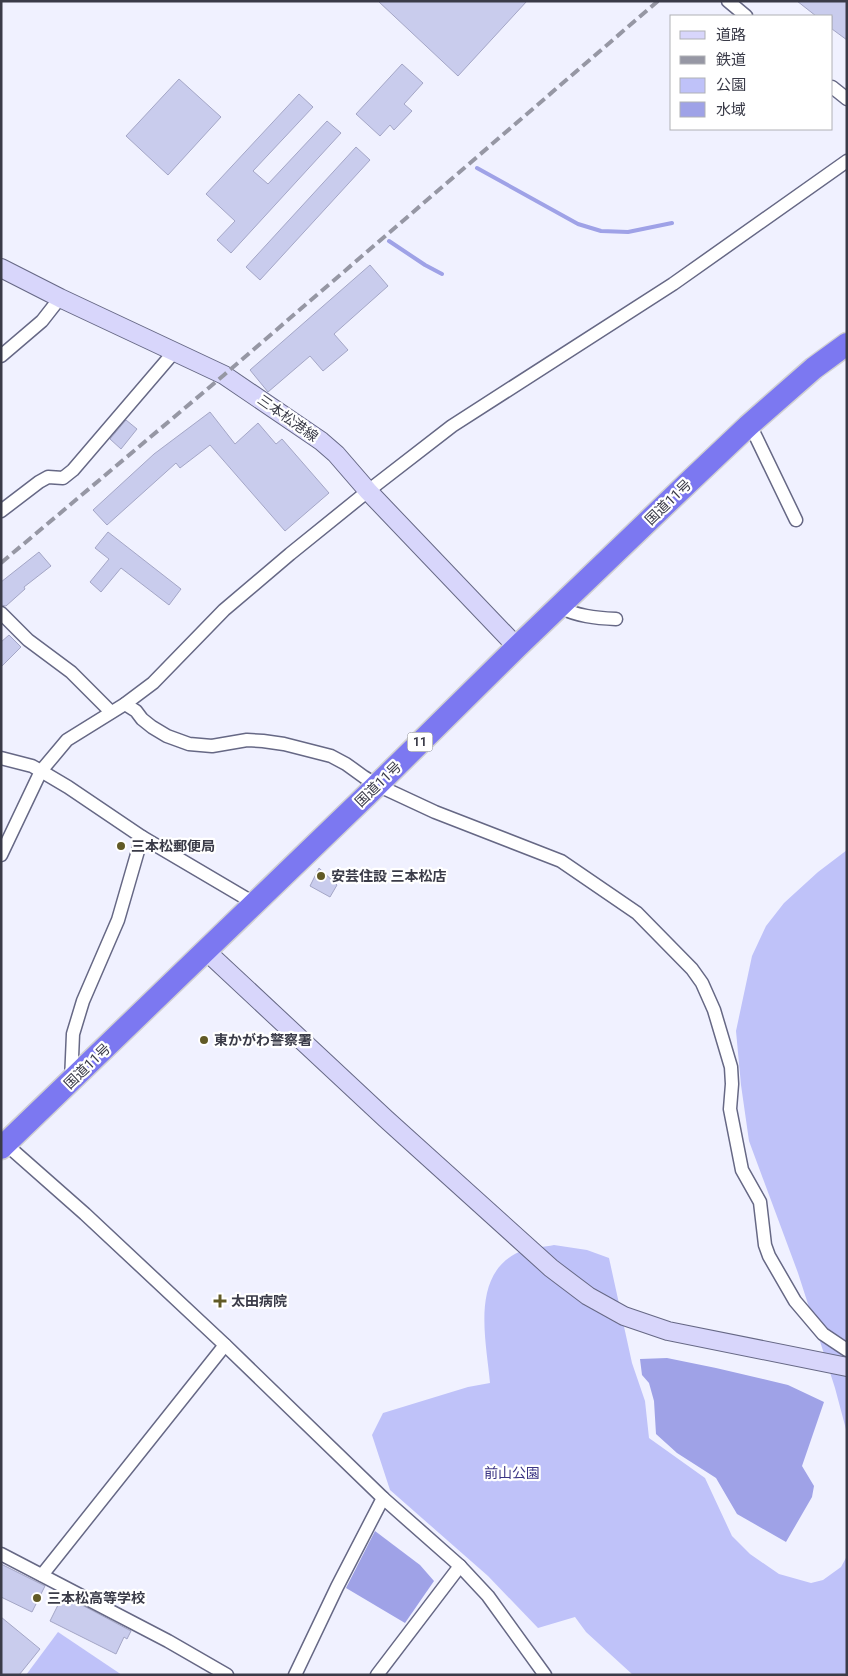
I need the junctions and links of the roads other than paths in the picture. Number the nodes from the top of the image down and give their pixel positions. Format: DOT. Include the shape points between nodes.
graph roads {
  1 [pos="728,1"];
  2 [pos="745,15"];
  3 [pos="833,88"];
  4 [pos="847,99"];
  5 [pos="847,162"];
  6 [pos="1,268"];
  7 [pos="60,298"];
  8 [pos="847,344"];
  9 [pos="174,352"];
  10 [pos="1,356"];
  11 [pos="748,426"];
  12 [pos="368,491"];
  13 [pos="1,511"];
  14 [pos="796,520"];
  15 [pos="559,607"];
  16 [pos="1,613"];
  17 [pos="616,619"];
  18 [pos="517,646"];
  19 [pos="125,704"];
  20 [pos="112,712"];
  21 [pos="1,758"];
  22 [pos="41,771"];
  23 [pos="377,785"];
  24 [pos="142,837"];
  25 [pos="1,855"];
  26 [pos="254,903"];
  27 [pos="206,951"];
  28 [pos="71,1081"];
  29 [pos="3,1144"];
  30 [pos="224,1345"];
  31 [pos="847,1350"];
  32 [pos="847,1367"];
  33 [pos="383,1498"];
  34 [pos="1,1554"];
  35 [pos="460,1566"];
  36 [pos="42,1575"];
  37 [pos="227,1675"];
  38 [pos="295,1675"];
  39 [pos="377,1675"];
  40 [pos="545,1675"];
  1 -- 2 [label="street"];
  3 -- 4 [label="street"];
  5 -- 12 [label="street" via="673,284 452,426"];
  6 -- 7 [label="street, 三本松港線"];
  7 -- 9 [label="street, 三本松港線"];
  7 -- 10 [label="street" via="42,321"];
  8 -- 11 [label="highway, 国道11号 / 11" via="814,368"];
  9 -- 12 [label="street, 三本松港線" via="224,375 315,437 336,454"];
  9 -- 13 [label="street" via="73,470 63,478 48,477 39,482"];
  11 -- 14 [label="street"];
  11 -- 15 [label="highway, 国道11号 / 11"];
  12 -- 18 [label="street, 三本松港線"];
  12 -- 19 [label="street" via="224,610 153,683"];
  15 -- 17 [label="street" via="588,617"];
  15 -- 18 [label="highway, 国道11号 / 11"];
  16 -- 20 [label="street" via="28,640 71,672"];
  18 -- 23 [label="highway, 国道11号 / 11"];
  19 -- 20 [label="street"];
  19 -- 23 [label="street" via="152,727 179,741 201,746 247,740 284,744 331,756"];
  20 -- 22 [label="street" via="67,740"];
  21 -- 22 [label="street"];
  22 -- 24 [label="street"];
  22 -- 25 [label="street"];
  23 -- 26 [label="highway, 国道11号 / 11"];
  23 -- 31 [label="street" via="435,812 561,862 637,913 692,969 714,1010 731,1067 730,1109 742,1170 760,1202 769,1256 795,1301 823,1334"];
  24 -- 26 [label="street"];
  24 -- 28 [label="street" via="118,920 83,1000 73,1034"];
  26 -- 27 [label="highway, 国道11号 / 11"];
  27 -- 28 [label="highway, 国道11号 / 11"];
  27 -- 32 [label="street" via="386,1119 551,1268 588,1296 624,1316 668,1331"];
  28 -- 29 [label="highway, 国道11号 / 11"];
  29 -- 30 [label="street" via="84,1214"];
  30 -- 33 [label="street"];
  30 -- 36 [label="street"];
  33 -- 35 [label="street"];
  33 -- 38 [label="street"];
  34 -- 36 [label="street"];
  35 -- 39 [label="street"];
  35 -- 40 [label="street" via="488,1596"];
  36 -- 37 [label="street"];
}
